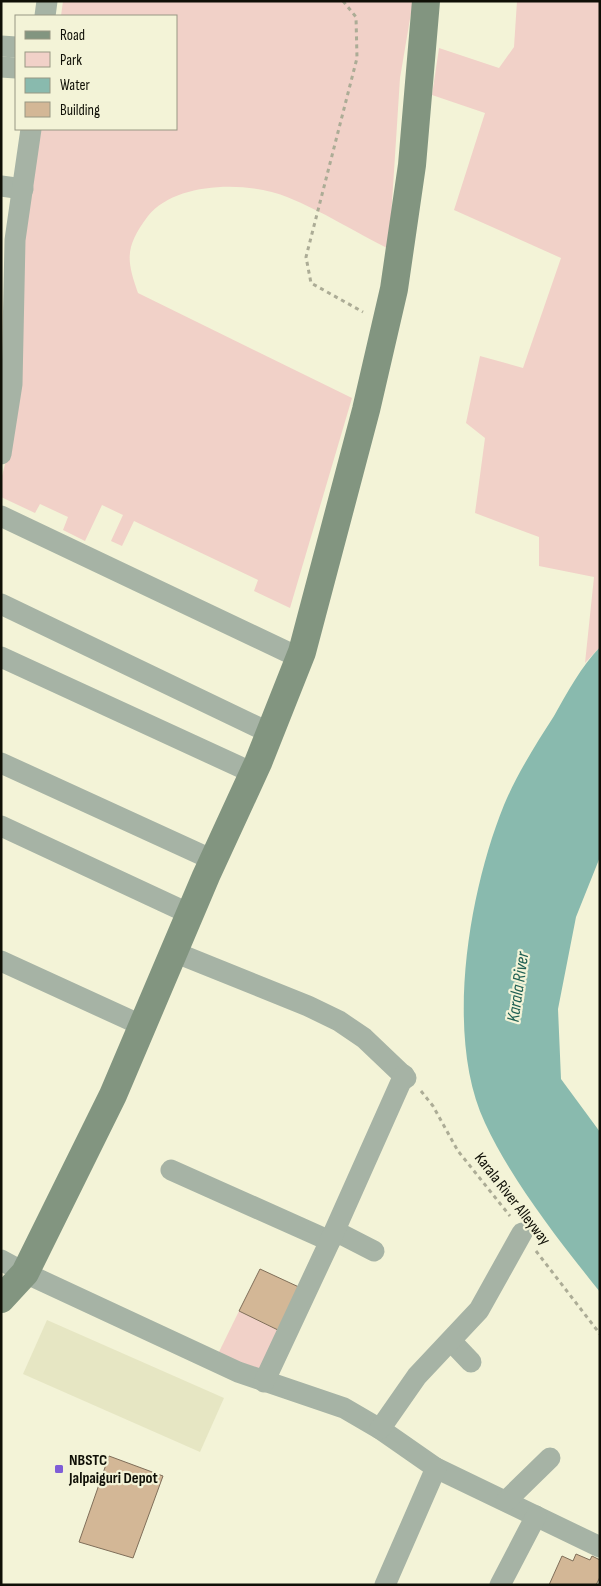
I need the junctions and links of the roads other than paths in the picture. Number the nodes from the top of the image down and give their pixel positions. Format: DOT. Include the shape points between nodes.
graph roads {
  1 [pos="47,1"];
  2 [pos="426,1"];
  3 [pos="45,15"];
  4 [pos="1,46"];
  5 [pos="15,47"];
  6 [pos="1,67"];
  7 [pos="15,68"];
  8 [pos="31,130"];
  9 [pos="1,186"];
  10 [pos="23,189"];
  11 [pos="1,454"];
  12 [pos="1,516"];
  13 [pos="1,604"];
  14 [pos="1,656"];
  15 [pos="300,658"];
  16 [pos="270,733"];
  17 [pos="1,763"];
  18 [pos="253,773"];
  19 [pos="1,826"];
  20 [pos="213,860"];
  21 [pos="190,914"];
  22 [pos="174,952"];
  23 [pos="1,962"];
  24 [pos="142,1026"];
  25 [pos="171,1170"];
  26 [pos="522,1233"];
  27 [pos="332,1236"];
  28 [pos="374,1252"];
  29 [pos="1,1260"];
  30 [pos="25,1273"];
  31 [pos="1,1299"];
  32 [pos="451,1341"];
  33 [pos="471,1362"];
  34 [pos="264,1382"];
  35 [pos="380,1429"];
  36 [pos="550,1458"];
  37 [pos="436,1468"];
  38 [pos="506,1501"];
  39 [pos="536,1516"];
  40 [pos="600,1547"];
  41 [pos="385,1585"];
  42 [pos="500,1585"];
  1 -- 3 [label="street"];
  2 -- 15 [label="main road" via="405,227 387,322"];
  4 -- 5 [label="street"];
  6 -- 7 [label="street"];
  8 -- 10 [label="street"];
  9 -- 10 [label="street"];
  10 -- 11 [label="street" via="15,240 12,384"];
  12 -- 15 [label="street"];
  13 -- 16 [label="street"];
  14 -- 18 [label="street"];
  15 -- 16 [label="main road"];
  16 -- 18 [label="main road"];
  17 -- 20 [label="street"];
  18 -- 20 [label="main road"];
  19 -- 21 [label="street"];
  20 -- 21 [label="main road"];
  21 -- 22 [label="main road"];
  22 -- 24 [label="main road"];
  22 -- 27 [label="street" via="339,1021 364,1038 405,1076"];
  23 -- 24 [label="street"];
  24 -- 30 [label="main road" via="98,1127"];
  25 -- 27 [label="street"];
  26 -- 32 [label="street" via="479,1310"];
  27 -- 28 [label="street"];
  27 -- 34 [label="street"];
  29 -- 30 [label="street"];
  30 -- 31 [label="main road"];
  30 -- 34 [label="street"];
  32 -- 33 [label="street"];
  32 -- 35 [label="street" via="417,1376"];
  34 -- 35 [label="street" via="344,1408"];
  35 -- 37 [label="street"];
  36 -- 38 [label="street"];
  37 -- 38 [label="street"];
  37 -- 41 [label="street"];
  38 -- 39 [label="street"];
  39 -- 40 [label="street"];
  39 -- 42 [label="street"];
}
